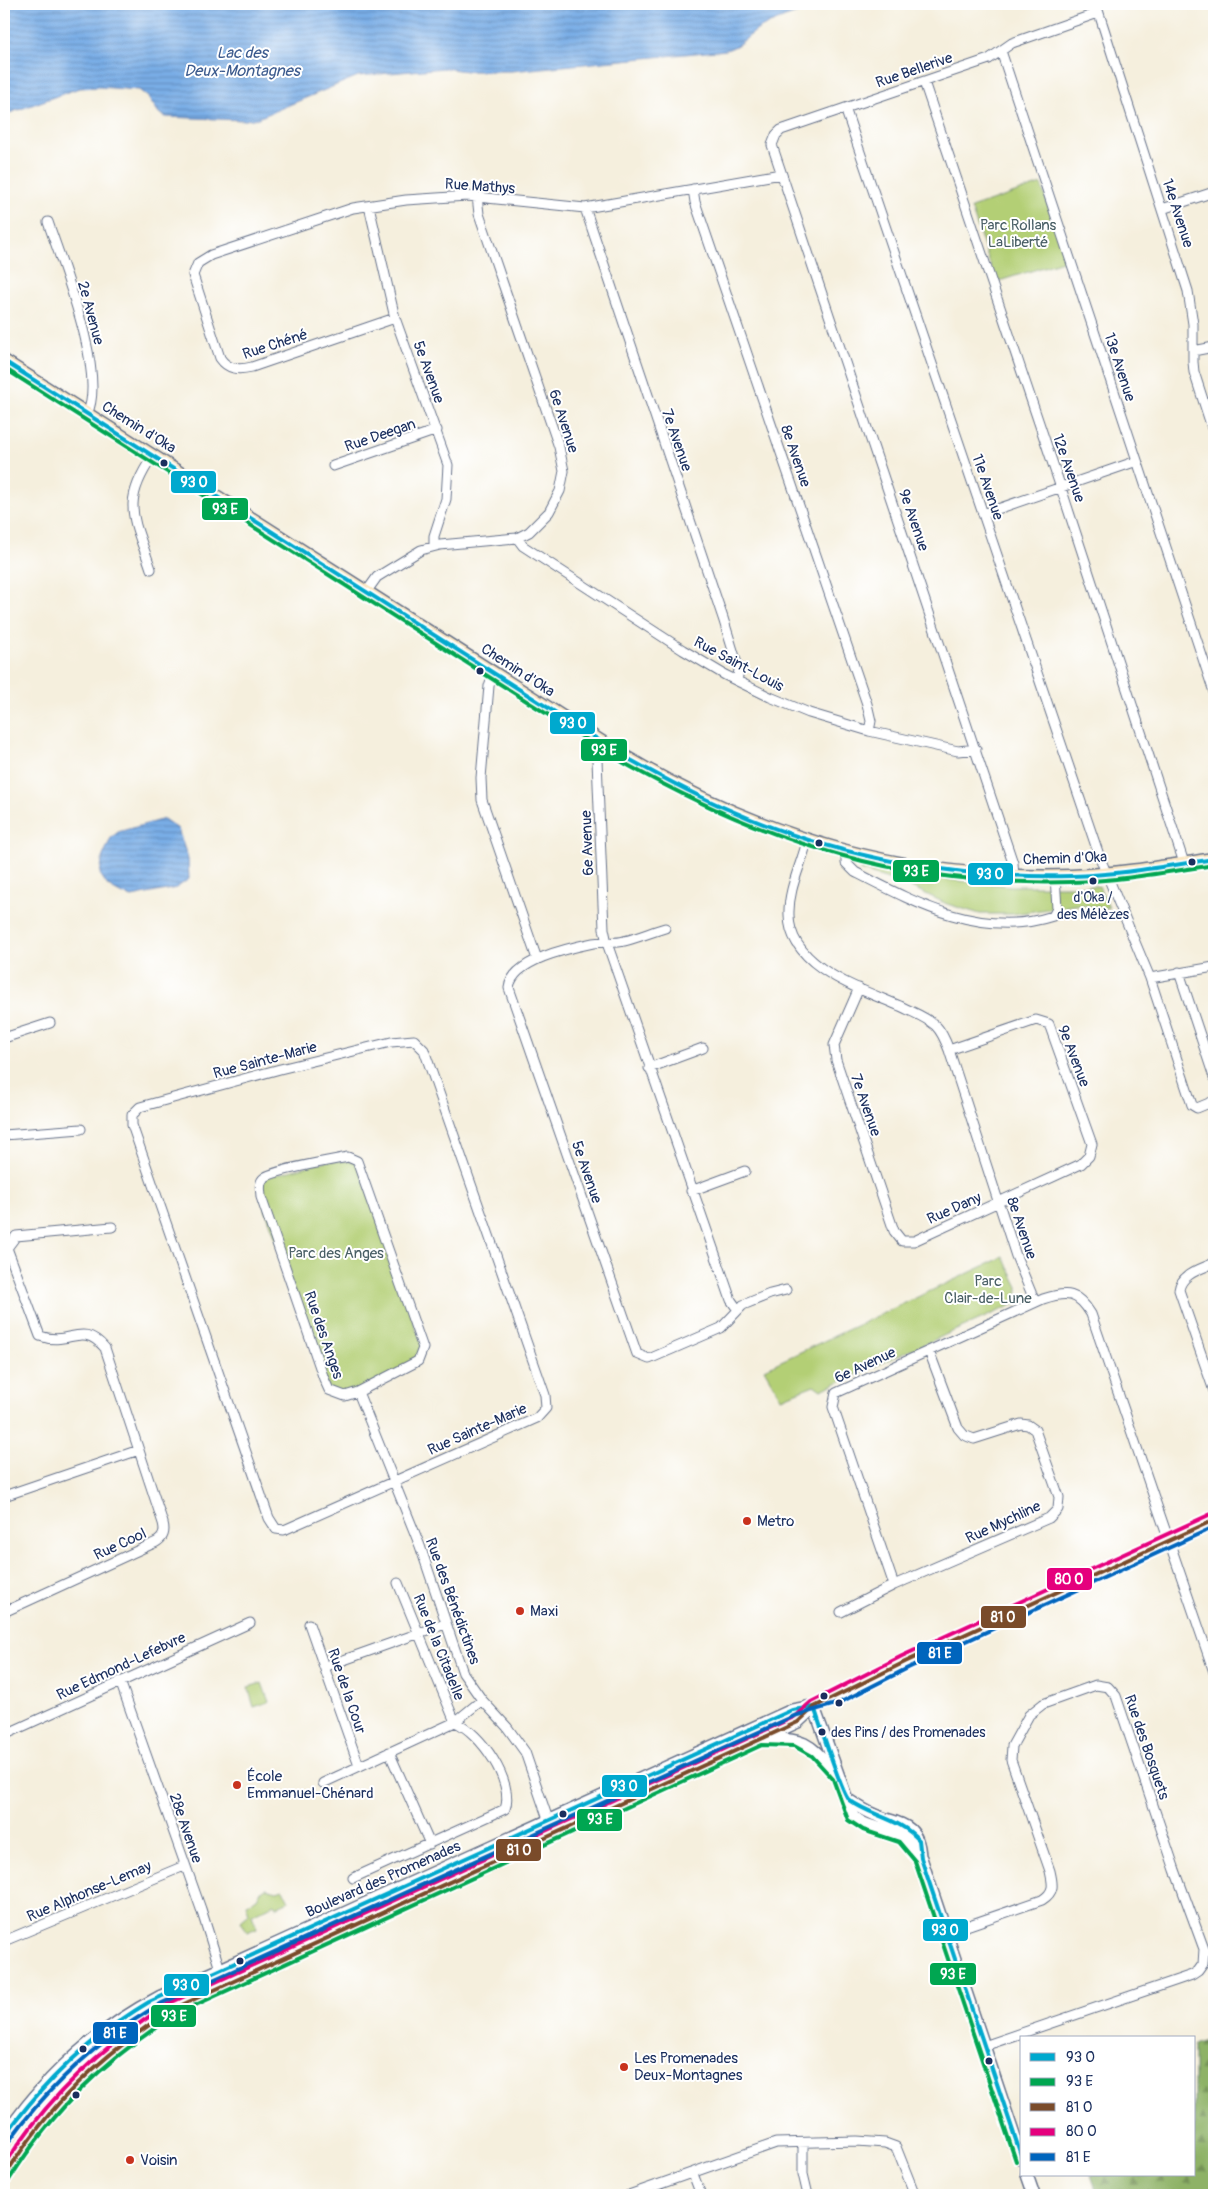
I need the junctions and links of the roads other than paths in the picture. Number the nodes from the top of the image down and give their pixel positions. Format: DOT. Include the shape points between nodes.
graph roads {
  1 [pos="1097,8"];
  2 [pos="1001,51"];
  3 [pos="924,82"];
  4 [pos="846,108"];
  5 [pos="781,174"];
  6 [pos="693,189"];
  7 [pos="1214,192"];
  8 [pos="477,196"];
  9 [pos="369,206"];
  10 [pos="585,208"];
  11 [pos="1162,209"];
  12 [pos="48,222"];
  13 [pos="193,275"];
  14 [pos="395,318"];
  15 [pos="1214,347"];
  16 [pos="1193,350"];
  17 [pos="4,361"];
  18 [pos="87,414"];
  19 [pos="437,430"];
  20 [pos="1214,434"];
  21 [pos="153,456"];
  22 [pos="1137,461"];
  23 [pos="333,466"];
  24 [pos="1060,487"];
  25 [pos="983,514"];
  26 [pos="517,538"];
  27 [pos="434,546"];
  28 [pos="151,569"];
  29 [pos="367,591"];
  30 [pos="493,673"];
  31 [pos="737,681"];
  32 [pos="1214,692"];
  33 [pos="870,731"];
  34 [pos="603,743"];
  35 [pos="976,749"];
  36 [pos="808,841"];
  37 [pos="846,852"];
  38 [pos="1214,859"];
  39 [pos="1184,864"];
  40 [pos="1106,874"];
  41 [pos="1014,876"];
  42 [pos="1055,876"];
  43 [pos="665,928"];
  44 [pos="607,943"];
  45 [pos="537,959"];
  46 [pos="1214,967"];
  47 [pos="1179,972"];
  48 [pos="1150,978"];
  49 [pos="859,988"];
  50 [pos="50,1023"];
  51 [pos="4,1038"];
  52 [pos="703,1048"];
  53 [pos="949,1050"];
  54 [pos="649,1068"];
  55 [pos="1214,1077"];
  56 [pos="1214,1101"];
  57 [pos="81,1129"];
  58 [pos="4,1135"];
  59 [pos="1081,1164"];
  60 [pos="745,1171"];
  61 [pos="691,1191"];
  62 [pos="998,1203"];
  63 [pos="112,1227"];
  64 [pos="894,1231"];
  65 [pos="1214,1263"];
  66 [pos="786,1290"];
  67 [pos="1036,1302"];
  68 [pos="738,1310"];
  69 [pos="929,1351"];
  70 [pos="1214,1391"];
  71 [pos="358,1392"];
  72 [pos="138,1450"];
  73 [pos="394,1481"];
  74 [pos="4,1496"];
  75 [pos="1214,1520"];
  76 [pos="1169,1540"];
  77 [pos="398,1584"];
  78 [pos="894,1585"];
  79 [pos="4,1612"];
  80 [pos="841,1612"];
  81 [pos="250,1623"];
  82 [pos="309,1624"];
  83 [pos="445,1624"];
  84 [pos="418,1632"];
  85 [pos="324,1667"];
  86 [pos="1214,1672"];
  87 [pos="120,1681"];
  88 [pos="482,1700"];
  89 [pos="814,1707"];
  90 [pos="455,1722"];
  91 [pos="4,1735"];
  92 [pos="761,1739"];
  93 [pos="389,1752"];
  94 [pos="359,1766"];
  95 [pos="839,1776"];
  96 [pos="322,1784"];
  97 [pos="549,1821"];
  98 [pos="554,1834"];
  99 [pos="430,1844"];
  100 [pos="184,1866"];
  101 [pos="354,1878"];
  102 [pos="946,1933"];
  103 [pos="4,1941"];
  104 [pos="220,1969"];
  105 [pos="225,1985"];
  106 [pos="984,2046"];
  107 [pos="4,2137"];
  108 [pos="803,2144"];
  109 [pos="1020,2153"];
  110 [pos="693,2174"];
  111 [pos="1027,2176"];
  112 [pos="4,2177"];
  113 [pos="628,2195"];
  114 [pos="701,2195"];
  115 [pos="808,2195"];
  116 [pos="915,2195"];
  117 [pos="1034,2195"];
  1 -- 2 [label="street, Rue Bellerive" via="1012,43"];
  1 -- 11 [label="street, 14e Avenue"];
  2 -- 3 [label="street, Rue Bellerive" via="989,59"];
  2 -- 22 [label="street, 13e Avenue"];
  3 -- 4 [label="street, Rue Bellerive"];
  3 -- 24 [label="street, 12e Avenue"];
  4 -- 5 [label="street, Rue Bellerive" via="778,132 772,145"];
  4 -- 25 [label="street, 11e Avenue"];
  5 -- 6 [label="street, Rue Mathys"];
  5 -- 35 [label="street, 9e Avenue"];
  6 -- 10 [label="street, Rue Mathys"];
  6 -- 33 [label="street, 8e Avenue" via="867,704"];
  7 -- 11 [label="street"];
  8 -- 9 [label="street, Rue Mathys" via="424,198"];
  8 -- 10 [label="street, Rue Mathys"];
  8 -- 26 [label="street, 6e Avenue" via="479,214 563,463 562,485 553,506 534,527"];
  9 -- 13 [label="street, Rue Mathys" via="340,212 212,255 198,263"];
  9 -- 14 [label="street, 5e Avenue"];
  10 -- 31 [label="street, 7e Avenue" via="723,618 739,670"];
  11 -- 16 [label="street, 14e Avenue" via="1188,291"];
  12 -- 18 [label="street, 2e Avenue" via="86,342 92,393"];
  13 -- 14 [label="street, Rue Chéné" via="220,358 236,369 252,367"];
  14 -- 19 [label="street, 5e Avenue"];
  15 -- 16 [label="street"];
  16 -- 20 [label="street, 14e Avenue" via="1194,372"];
  17 -- 18 [label="main road, Chemin d'Oka"];
  18 -- 21 [label="main road, Chemin d'Oka"];
  19 -- 23 [label="street, Rue Deegan"];
  19 -- 27 [label="street, 5e Avenue" via="446,459 448,482"];
  21 -- 28 [label="street" via="136,486 132,503"];
  21 -- 29 [label="main road, Chemin d'Oka"];
  22 -- 24 [label="street"];
  22 -- 32 [label="street, 13e Avenue"];
  24 -- 25 [label="street"];
  24 -- 39 [label="street, 12e Avenue"];
  25 -- 40 [label="street, 11e Avenue"];
  26 -- 27 [label="street"];
  26 -- 31 [label="street, Rue Saint-Louis" via="523,546 683,650"];
  27 -- 29 [label="street" via="413,554 385,572"];
  29 -- 30 [label="main road, Chemin d'Oka"];
  30 -- 34 [label="main road, Chemin d'Oka"];
  30 -- 45 [label="street" via="489,686 482,800"];
  31 -- 33 [label="street, Rue Saint-Louis" via="809,713"];
  33 -- 35 [label="street, Rue Saint-Louis" via="958,751"];
  34 -- 36 [label="main road, Chemin d'Oka" via="693,795"];
  34 -- 44 [label="street, 6e Avenue" via="597,760"];
  35 -- 41 [label="street, 9e Avenue" via="1014,863"];
  36 -- 37 [label="main road, Chemin d'Oka"];
  36 -- 49 [label="street, 8e Avenue" via="790,895 788,918 792,930 810,959 833,976"];
  37 -- 41 [label="main road, Chemin d'Oka" via="927,868"];
  37 -- 42 [label="street" via="846,864 855,872 933,908 976,922 1014,922 1053,916 1057,908"];
  38 -- 39 [label="main road, Chemin d'Oka"];
  39 -- 40 [label="main road, Chemin d'Oka"];
  40 -- 42 [label="main road, Chemin d'Oka"];
  40 -- 48 [label="street, 11e Avenue"];
  41 -- 42 [label="main road, Chemin d'Oka"];
  43 -- 44 [label="street" via="623,942"];
  44 -- 45 [label="street" via="595,942"];
  44 -- 54 [label="street, 6e Avenue"];
  45 -- 68 [label="street, 5e Avenue" via="514,975 509,988 637,1354 649,1359 722,1328"];
  46 -- 47 [label="street"];
  47 -- 48 [label="street"];
  47 -- 55 [label="street"];
  48 -- 56 [label="street, 11e Avenue" via="1192,1105 1197,1108"];
  49 -- 53 [label="street, 8e Avenue" via="921,1015 937,1027"];
  49 -- 64 [label="street, 7e Avenue" via="834,1045 836,1060"];
  50 -- 51 [label="street"];
  52 -- 54 [label="street"];
  53 -- 59 [label="street, 9e Avenue" via="1036,1020 1049,1024 1092,1144 1090,1156"];
  53 -- 62 [label="street, 8e Avenue"];
  54 -- 61 [label="street, 6e Avenue"];
  57 -- 58 [label="street"];
  59 -- 62 [label="street, Rue Dany"];
  60 -- 61 [label="street"];
  61 -- 68 [label="street, 6e Avenue" via="730,1300"];
  62 -- 64 [label="street, Rue Dany" via="914,1241 902,1241"];
  62 -- 67 [label="street, 8e Avenue"];
  63 -- 72 [label="street, Rue Cool" via="16,1236 7,1248 40,1336 53,1341 88,1334 105,1348"];
  65 -- 70 [label="street" via="1187,1276 1180,1283 1179,1290"];
  66 -- 68 [label="street" via="743,1305"];
  67 -- 69 [label="street, 6e Avenue"];
  67 -- 76 [label="street" via="1063,1294 1075,1296 1084,1302 1091,1314"];
  69 -- 78 [label="street, 6e Avenue" via="836,1393 833,1407"];
  69 -- 78 [label="street, Rue Mychline" via="958,1428 964,1435 974,1438 1021,1424 1035,1430 1059,1498 1058,1509 1049,1518"];
  71 -- 71 [label="street, Rue des Anges" via="345,1396 329,1390 261,1197 260,1185 264,1178 275,1174 348,1157 357,1161 423,1348 418,1361"];
  71 -- 73 [label="street, Rue des Bénédictines"];
  72 -- 74 [label="street"];
  72 -- 79 [label="street, Rue Cool" via="165,1528 160,1540"];
  73 -- 73 [label="street, Rue Sainte-Marie" via="284,1530 276,1529 269,1518 132,1125 132,1115 140,1108 391,1042 414,1040 424,1050 545,1395 546,1408 536,1418"];
  73 -- 83 [label="street, Rue des Bénédictines" via="420,1546"];
  75 -- 76 [label="street, Boulevard des Promenades"];
  76 -- 86 [label="street"];
  76 -- 89 [label="street, Boulevard des Promenades"];
  77 -- 84 [label="street, Rue de la Citadelle"];
  78 -- 80 [label="street, Rue Mychline"];
  81 -- 87 [label="street, Rue Edmond-Lefebvre"];
  82 -- 85 [label="street, Rue de la Cour"];
  83 -- 84 [label="street"];
  83 -- 88 [label="street, Rue des Bénédictines" via="464,1673"];
  84 -- 85 [label="street"];
  84 -- 90 [label="street, Rue de la Citadelle"];
  85 -- 94 [label="street, Rue de la Cour"];
  87 -- 91 [label="street, Rue Edmond-Lefebvre"];
  87 -- 100 [label="street, 28e Avenue"];
  88 -- 90 [label="street"];
  88 -- 97 [label="street, Rue des Bénédictines" via="525,1752"];
  89 -- 92 [label="street, Boulevard des Promenades" via="798,1722"];
  89 -- 95 [label="street"];
  89 -- 97 [label="street, Boulevard des Promenades" via="792,1710"];
  90 -- 93 [label="street"];
  90 -- 99 [label="street" via="469,1730 495,1763 508,1802 499,1813"];
  92 -- 95 [label="street" via="787,1738 802,1742 816,1751"];
  92 -- 98 [label="street, Boulevard des Promenades"];
  93 -- 94 [label="street"];
  93 -- 99 [label="street"];
  94 -- 96 [label="street"];
  95 -- 102 [label="street" via="847,1799 870,1813 901,1824 919,1840 920,1858"];
  97 -- 98 [label="street, Rue des Bénédictines"];
  97 -- 104 [label="street, Boulevard des Promenades"];
  98 -- 105 [label="street, Boulevard des Promenades"];
  99 -- 101 [label="street"];
  100 -- 103 [label="street, Rue Alphonse-Lemay"];
  100 -- 104 [label="street, 28e Avenue"];
  102 -- 106 [label="street"];
  102 -- 106 [label="street, Rue des Bosquets" via="1042,1900 1052,1890 1050,1871 1011,1760 1012,1746 1029,1715 1043,1704 1096,1686 1108,1687 1116,1696 1204,1949 1203,1964 1192,1975"];
  104 -- 105 [label="street, 28e Avenue"];
  104 -- 107 [label="street, Boulevard des Promenades" via="149,2002 101,2034 52,2076"];
  105 -- 112 [label="street, Boulevard des Promenades" via="173,2009 125,2040 90,2068 45,2117"];
  106 -- 109 [label="street"];
  108 -- 110 [label="street" via="776,2143"];
  108 -- 115 [label="street" via="803,2174"];
  108 -- 116 [label="street" via="857,2142 885,2143 896,2147"];
  110 -- 113 [label="street"];
  110 -- 114 [label="street"];
  111 -- 117 [label="street"];
}
